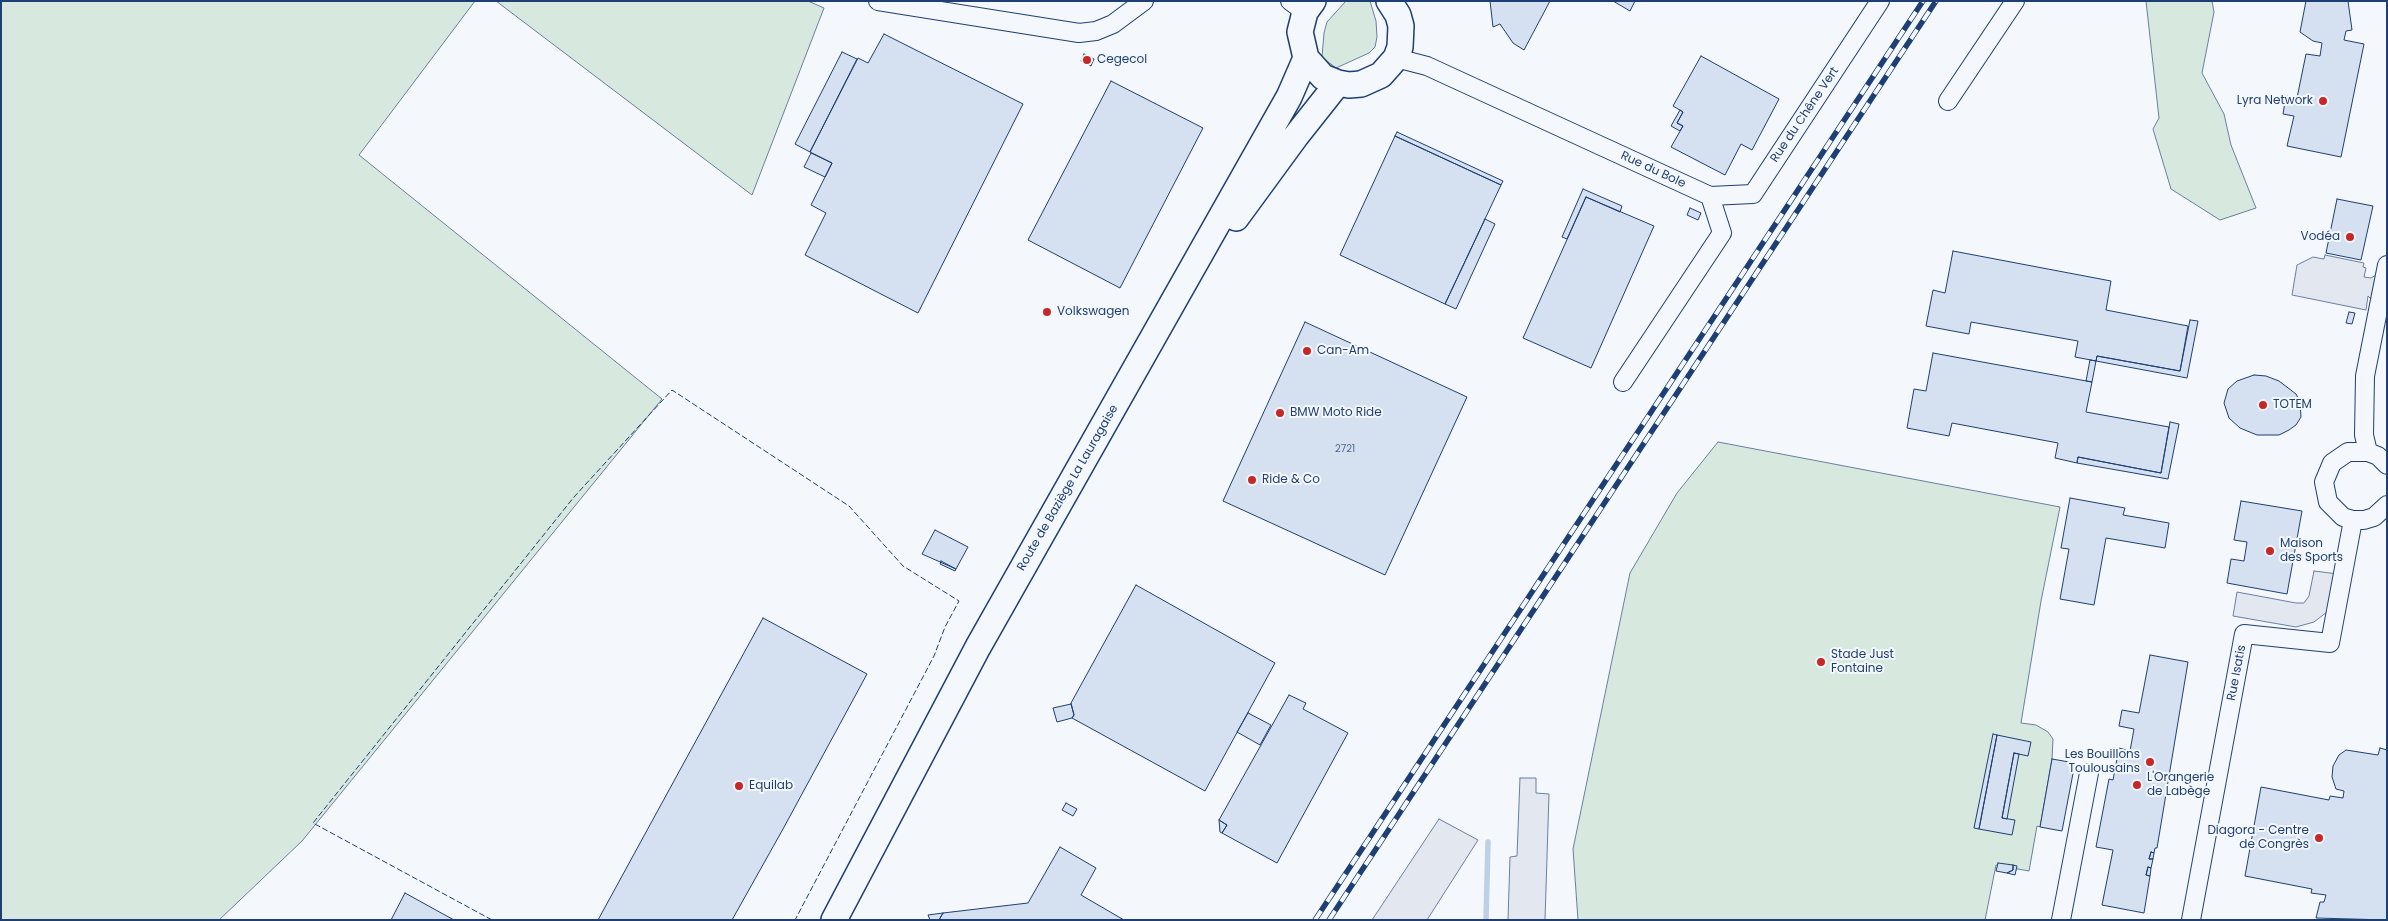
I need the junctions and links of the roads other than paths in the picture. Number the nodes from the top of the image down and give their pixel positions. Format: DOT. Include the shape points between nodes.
graph roads {
  1 [pos="878,1"];
  2 [pos="1144,1"];
  3 [pos="1880,1"];
  4 [pos="2015,1"];
  5 [pos="1303,5"];
  6 [pos="1396,6"];
  7 [pos="1306,58"];
  8 [pos="1396,58"];
  9 [pos="1338,84"];
  10 [pos="1948,101"];
  11 [pos="1710,196"];
  12 [pos="2387,265"];
  13 [pos="1623,382"];
  14 [pos="2368,452"];
  15 [pos="2387,465"];
  16 [pos="2387,505"];
  17 [pos="2353,520"];
  18 [pos="2089,773"];
  19 [pos="834,920"];
  20 [pos="852,920"];
  21 [pos="2061,920"];
  22 [pos="2191,920"];
  1 -- 2 [label="street" via="1079,33 1113,24"];
  3 -- 11 [label="street, Rue du Chêne Vert" via="1753,194"];
  4 -- 10 [label="street"];
  5 -- 7 [label="main road" via="1300,32"];
  6 -- 8 [label="main road" via="1401,37"];
  7 -- 9 [label="main road" via="1323,77"];
  7 -- 19 [label="main road, Route de Baziège La Lauragaise" via="1289,98 978,647"];
  8 -- 9 [label="main road" via="1372,81"];
  8 -- 11 [label="street, Rue du Bole" via="1427,66"];
  9 -- 20 [label="main road, Route de Baziège La Lauragaise" via="1237,216 992,654"];
  11 -- 13 [label="street" via="1722,233"];
  12 -- 14 [label="street" via="2365,376 2364,435"];
  14 -- 15 [label="street"];
  14 -- 17 [label="street" via="2358,450 2339,456 2332,463 2324,482 2328,502 2343,517"];
  16 -- 17 [label="street" via="2374,517"];
  17 -- 22 [label="street, Rue Isatis" via="2330,643 2244,634"];
  18 -- 21 [label="street"];
}
